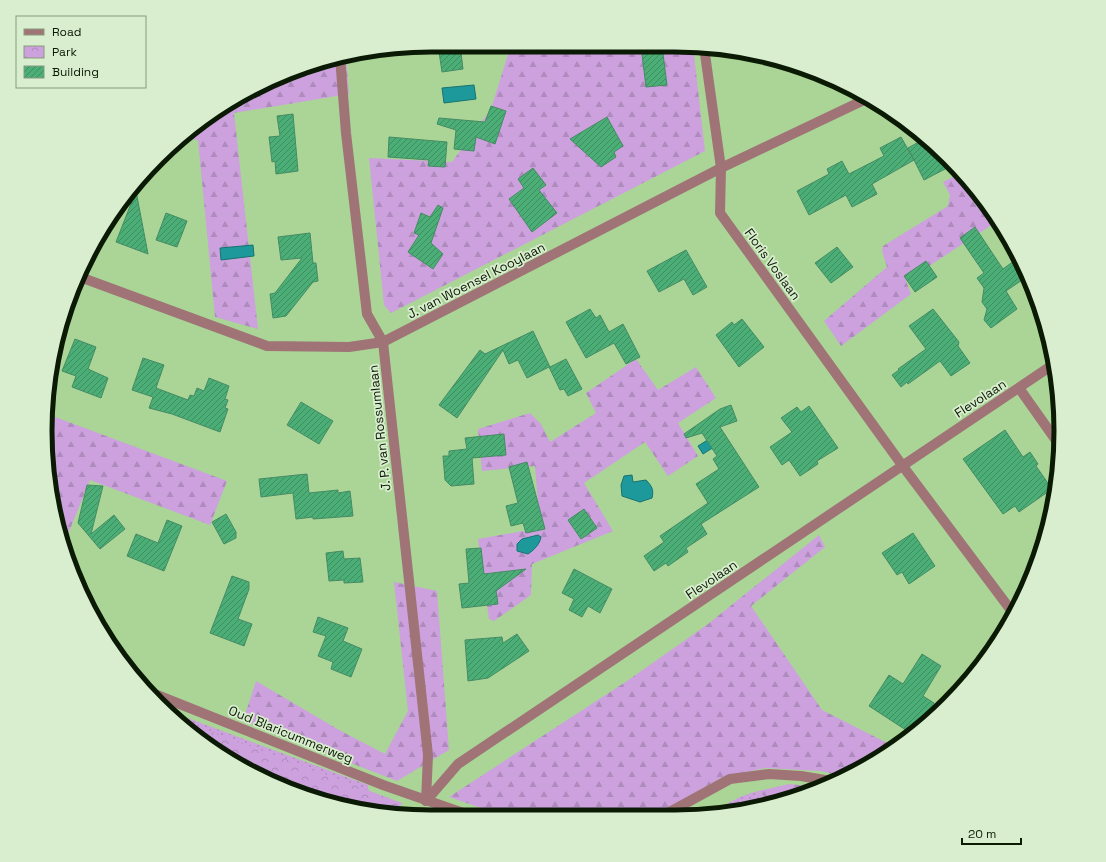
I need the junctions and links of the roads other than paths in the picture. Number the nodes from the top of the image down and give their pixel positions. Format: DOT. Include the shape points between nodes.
graph roads {
  1 [pos="705,53"];
  2 [pos="340,63"];
  3 [pos="862,101"];
  4 [pos="721,168"];
  5 [pos="84,279"];
  6 [pos="383,342"];
  7 [pos="1049,368"];
  8 [pos="1019,388"];
  9 [pos="1054,437"];
  10 [pos="902,465"];
  11 [pos="1010,608"];
  12 [pos="160,696"];
  13 [pos="823,780"];
  14 [pos="426,801"];
  15 [pos="454,810"];
  16 [pos="673,810"];
  1 -- 4 [label="street, Floris Voslaan"];
  2 -- 6 [label="street, J. P. van Rossumlaan" via="367,314"];
  3 -- 4 [label="street, J. van Woensel Kooylaan"];
  4 -- 6 [label="street, J. van Woensel Kooylaan"];
  4 -- 10 [label="street, Floris Voslaan" via="720,212"];
  5 -- 6 [label="street, J. van Woensel Kooylaan" via="267,346 350,347"];
  6 -- 14 [label="street, J. P. van Rossumlaan" via="428,755"];
  7 -- 8 [label="street, Flevolaan"];
  8 -- 9 [label="street"];
  8 -- 10 [label="street, Flevolaan"];
  10 -- 11 [label="street, Floris Voslaan"];
  10 -- 14 [label="street, Flevolaan" via="458,764"];
  12 -- 14 [label="street, Oud Blaricummerweg"];
  13 -- 16 [label="street" via="769,774 730,779"];
  14 -- 15 [label="street"];
}
